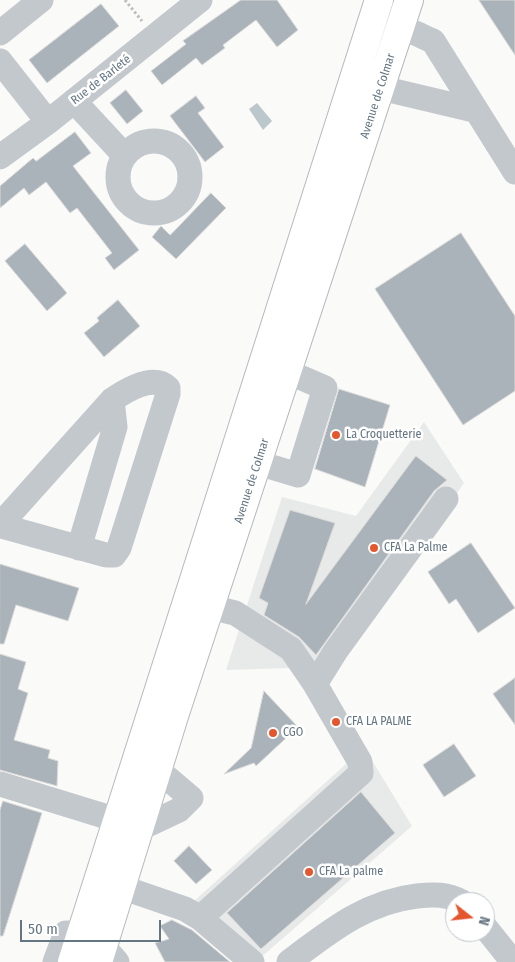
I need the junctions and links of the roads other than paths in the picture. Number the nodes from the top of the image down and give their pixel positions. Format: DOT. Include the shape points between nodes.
graph roads {
  1 [pos="41,0"];
  2 [pos="200,0"];
  3 [pos="379,0"];
  4 [pos="409,0"];
  5 [pos="400,29"];
  6 [pos="0,33"];
  7 [pos="365,46"];
  8 [pos="0,61"];
  9 [pos="354,82"];
  10 [pos="380,88"];
  11 [pos="74,101"];
  12 [pos="474,110"];
  13 [pos="48,122"];
  14 [pos="124,155"];
  15 [pos="0,157"];
  16 [pos="515,172"];
  17 [pos="291,364"];
  18 [pos="112,400"];
  19 [pos="258,463"];
  20 [pos="446,499"];
  21 [pos="0,525"];
  22 [pos="79,548"];
  23 [pos="210,607"];
  24 [pos="315,684"];
  25 [pos="158,770"];
  26 [pos="0,784"];
  27 [pos="129,824"];
  28 [pos="121,887"];
  29 [pos="445,895"];
  30 [pos="200,918"];
  31 [pos="495,940"];
  32 [pos="100,951"];
  33 [pos="55,962"];
  34 [pos="72,962"];
  35 [pos="252,962"];
  36 [pos="289,962"];
  37 [pos="513,962"];
  1 -- 6 [label="street"];
  2 -- 11 [label="street, Rue de Barleté"];
  3 -- 7 [label="main road, Avenue de Colmar"];
  4 -- 5 [label="main road, Avenue de Colmar"];
  5 -- 7 [label="street"];
  5 -- 10 [label="main road, Avenue de Colmar"];
  5 -- 12 [label="street" via="433,41"];
  7 -- 9 [label="main road, Avenue de Colmar"];
  8 -- 13 [label="street"];
  9 -- 10 [label="street"];
  9 -- 27 [label="main road, Avenue de Colmar"];
  10 -- 12 [label="street"];
  10 -- 17 [label="main road, Avenue de Colmar"];
  11 -- 13 [label="street, Rue de Barleté"];
  11 -- 14 [label="street"];
  12 -- 16 [label="street"];
  13 -- 15 [label="street, Rue de Barleté"];
  17 -- 19 [label="main road, Avenue de Colmar"];
  17 -- 19 [label="street" via="295,375 325,388 298,475"];
  18 -- 21 [label="street"];
  18 -- 22 [label="street" via="115,427"];
  18 -- 22 [label="street" via="141,384 156,382 168,388 119,548 114,555"];
  19 -- 23 [label="main road, Avenue de Colmar"];
  20 -- 24 [label="street"];
  21 -- 22 [label="street"];
  23 -- 24 [label="street" via="235,613 291,649"];
  23 -- 25 [label="main road, Avenue de Colmar"];
  24 -- 30 [label="street" via="360,762 360,773"];
  25 -- 27 [label="main road, Avenue de Colmar"];
  25 -- 27 [label="street" via="191,798 179,810"];
  26 -- 27 [label="street"];
  27 -- 28 [label="main road, Avenue de Colmar"];
  27 -- 32 [label="main road, Avenue de Colmar"];
  28 -- 30 [label="street" via="185,909"];
  28 -- 32 [label="main road, Avenue de Colmar"];
  29 -- 36 [label="street" via="392,899 348,919"];
  30 -- 35 [label="street"];
  31 -- 37 [label="street"];
  32 -- 33 [label="street" via="66,933"];
  32 -- 34 [label="main road, Avenue de Colmar"];
}
